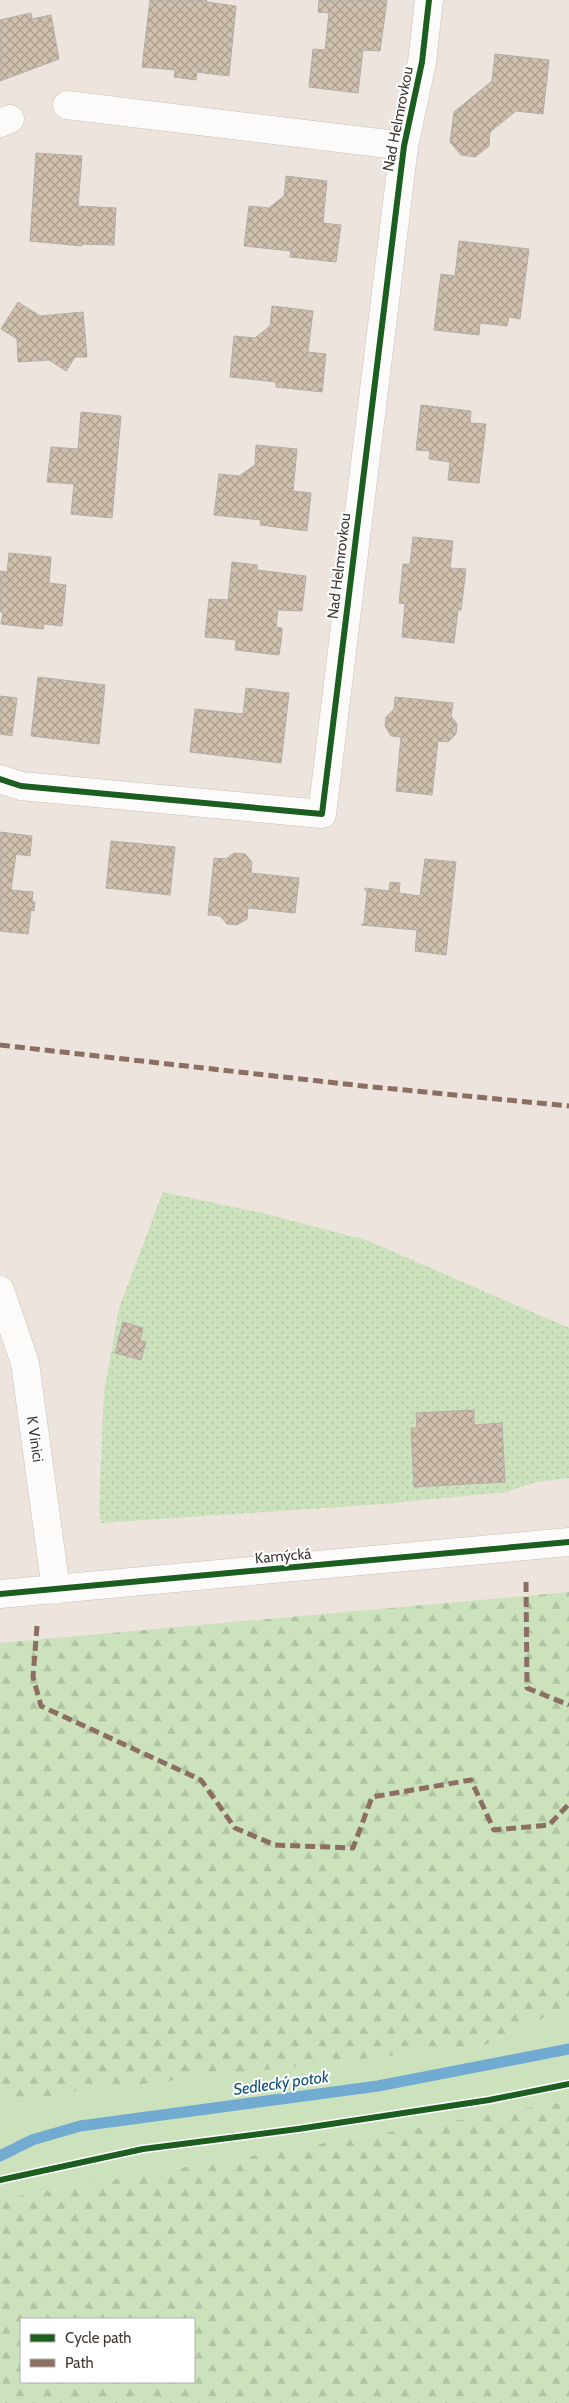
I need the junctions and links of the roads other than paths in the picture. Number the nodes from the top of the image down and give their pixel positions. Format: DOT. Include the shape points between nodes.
graph roads {
  1 [pos="429,0"];
  2 [pos="67,105"];
  3 [pos="404,146"];
  4 [pos="0,779"];
  5 [pos="0,1290"];
  6 [pos="569,1542"];
  7 [pos="56,1590"];
  8 [pos="0,1594"];
  1 -- 3 [label="street, Nad Helmrovkou" via="422,62"];
  2 -- 3 [label="street, Nad Helmrovkou"];
  3 -- 4 [label="street, Nad Helmrovkou" via="322,814 21,786"];
  5 -- 7 [label="street, K Vinici" via="25,1363"];
  6 -- 7 [label="street, Kamýcká"];
  7 -- 8 [label="street, Kamýcká"];
}
